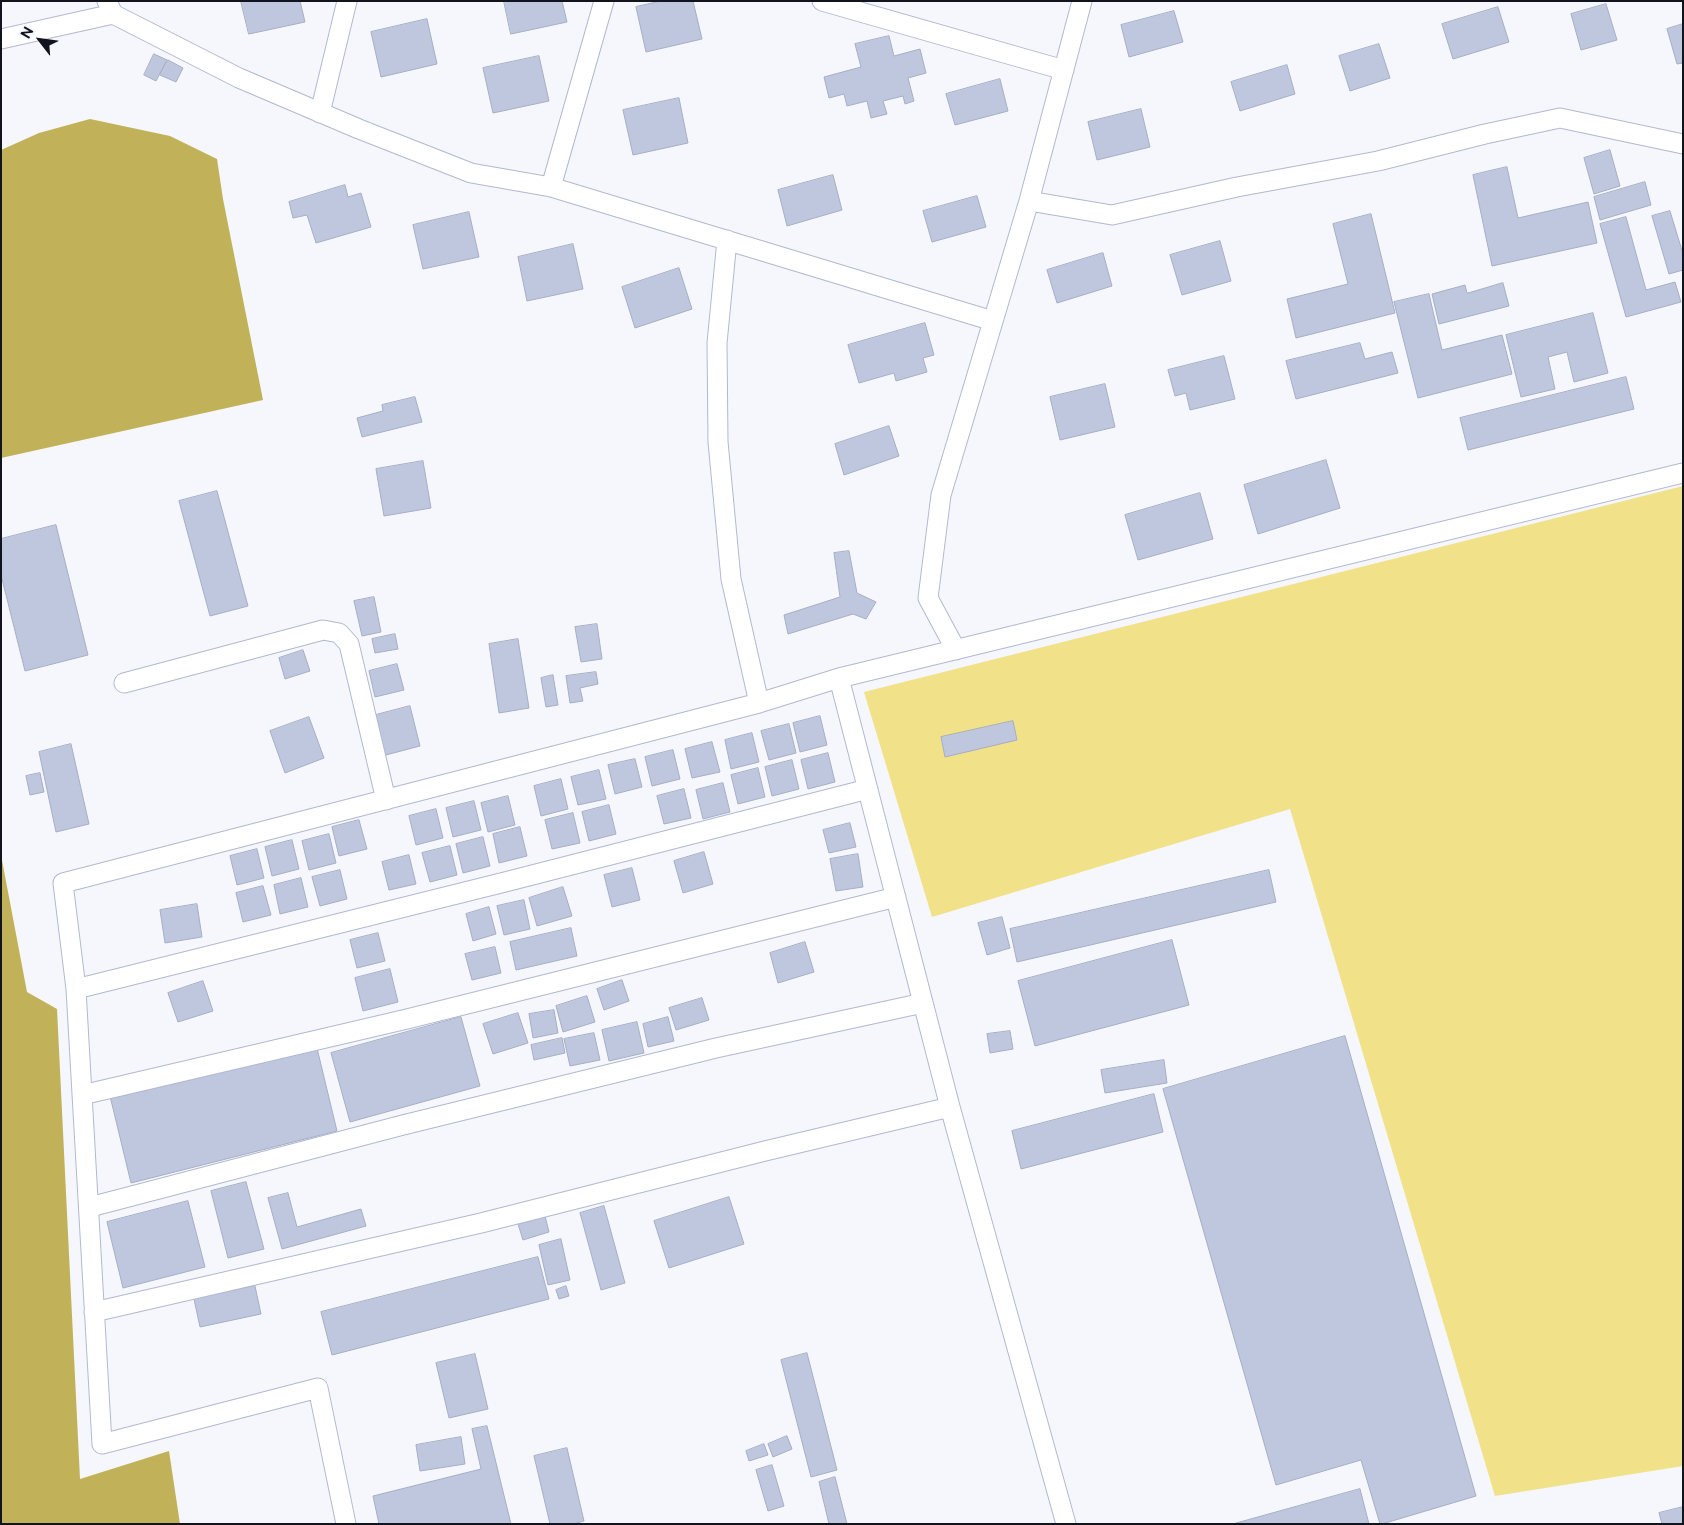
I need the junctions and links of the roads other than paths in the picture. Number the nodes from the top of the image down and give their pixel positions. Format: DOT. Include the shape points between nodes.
graph roads {
  1 [pos="347,1"];
  2 [pos="604,1"];
  3 [pos="822,1"];
  4 [pos="1082,1"];
  5 [pos="110,8"];
  6 [pos="1,40"];
  7 [pos="1064,70"];
  8 [pos="320,112"];
  9 [pos="1683,144"];
  10 [pos="551,187"];
  11 [pos="1029,201"];
  12 [pos="727,240"];
  13 [pos="993,321"];
  14 [pos="1683,473"];
  15 [pos="956,650"];
  16 [pos="839,678"];
  17 [pos="124,683"];
  18 [pos="759,703"];
  19 [pos="868,789"];
  20 [pos="386,800"];
  21 [pos="896,897"];
  22 [pos="76,989"];
  23 [pos="923,1003"];
  24 [pos="82,1095"];
  25 [pos="950,1107"];
  26 [pos="90,1207"];
  27 [pos="94,1312"];
  28 [pos="346,1524"];
  29 [pos="1066,1524"];
  1 -- 8 [label="street"];
  2 -- 10 [label="street"];
  3 -- 7 [label="street"];
  4 -- 7 [label="street"];
  5 -- 6 [label="street"];
  5 -- 8 [label="street" via="239,78"];
  7 -- 11 [label="street"];
  8 -- 10 [label="street" via="471,173"];
  9 -- 11 [label="street" via="1560,118 1378,161 1112,214"];
  10 -- 12 [label="street"];
  11 -- 13 [label="street"];
  12 -- 13 [label="street"];
  12 -- 18 [label="street" via="717,344 718,442 731,579"];
  13 -- 15 [label="street" via="941,495 928,598"];
  14 -- 15 [label="street"];
  15 -- 16 [label="street"];
  16 -- 18 [label="street"];
  16 -- 19 [label="street"];
  17 -- 20 [label="street" via="323,630 339,633 349,644"];
  18 -- 20 [label="street"];
  19 -- 21 [label="street"];
  19 -- 22 [label="street"];
  20 -- 22 [label="street" via="63,883"];
  21 -- 23 [label="street"];
  21 -- 24 [label="street" via="407,1019"];
  22 -- 24 [label="street"];
  23 -- 25 [label="street"];
  23 -- 26 [label="street" via="697,1053 403,1125"];
  24 -- 26 [label="street"];
  25 -- 27 [label="street" via="481,1223"];
  25 -- 29 [label="street"];
  26 -- 27 [label="street"];
  27 -- 28 [label="street" via="102,1444 318,1388"];
}
